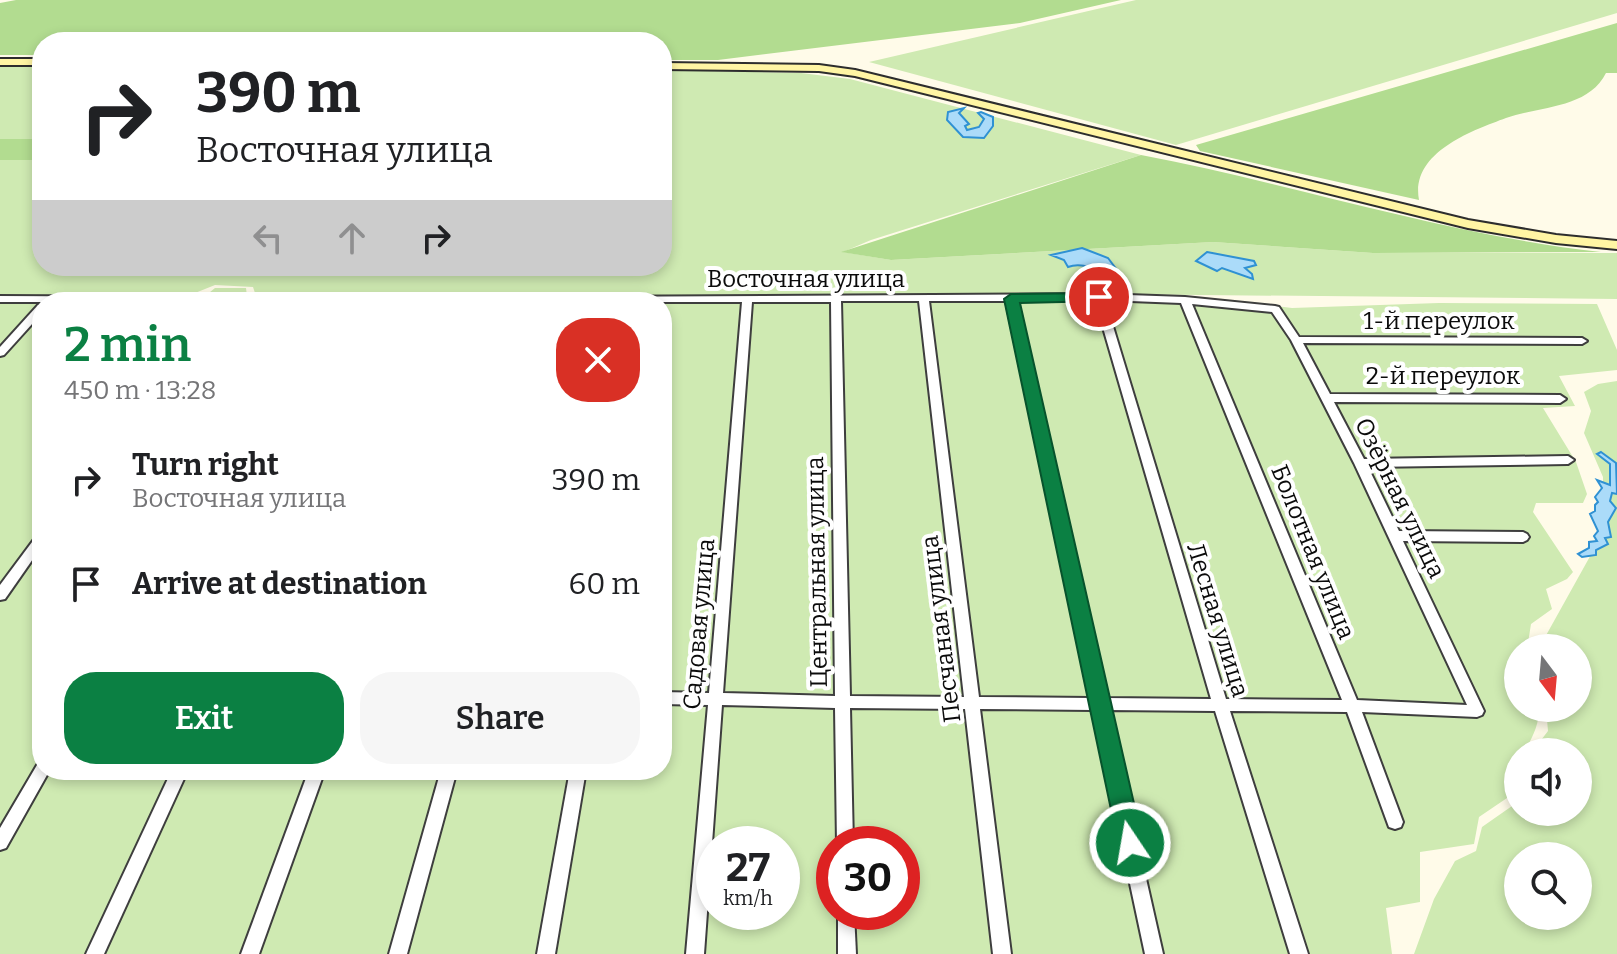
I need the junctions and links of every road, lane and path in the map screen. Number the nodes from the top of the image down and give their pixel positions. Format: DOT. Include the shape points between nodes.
graph roads {
  1 [pos="0,62"];
  2 [pos="32,62"];
  3 [pos="672,66"];
  4 [pos="1617,245"];
  5 [pos="1099,297"];
  6 [pos="0,299"];
  7 [pos="747,299"];
  8 [pos="836,299"];
  9 [pos="1011,299"];
  10 [pos="924,300"];
  11 [pos="1185,300"];
  12 [pos="32,302"];
  13 [pos="672,302"];
  14 [pos="1275,309"];
  15 [pos="32,318"];
  16 [pos="1296,340"];
  17 [pos="1582,341"];
  18 [pos="0,353"];
  19 [pos="1327,398"];
  20 [pos="1560,399"];
  21 [pos="1568,460"];
  22 [pos="1360,463"];
  23 [pos="1394,536"];
  24 [pos="1523,537"];
  25 [pos="32,551"];
  26 [pos="0,595"];
  27 [pos="672,698"];
  28 [pos="715,698"];
  29 [pos="843,702"];
  30 [pos="971,702"];
  31 [pos="1101,703"];
  32 [pos="1220,704"];
  33 [pos="1352,706"];
  34 [pos="36,780"];
  35 [pos="175,780"];
  36 [pos="313,780"];
  37 [pos="446,780"];
  38 [pos="576,780"];
  39 [pos="1395,822"];
  40 [pos="845,826"];
  41 [pos="0,843"];
  42 [pos="846,930"];
  43 [pos="95,954"];
  44 [pos="250,954"];
  45 [pos="398,954"];
  46 [pos="546,954"];
  47 [pos="695,954"];
  48 [pos="847,954"];
  49 [pos="1002,954"];
  50 [pos="1154,954"];
  51 [pos="1299,954"];
  1 -- 2 [label="street"];
  3 -- 4 [label="street" via="855,73 1468,224"];
  5 -- 9 [label="street, Восточная улица"];
  5 -- 11 [label="street, Восточная улица"];
  5 -- 32 [label="street, Лесная улица"];
  6 -- 12 [label="street, Восточная улица"];
  7 -- 8 [label="street, Восточная улица"];
  7 -- 13 [label="street, Восточная улица"];
  7 -- 28 [label="street, Садовая улица"];
  8 -- 10 [label="street, Восточная улица"];
  8 -- 29 [label="street, Центральная улица"];
  9 -- 10 [label="street, Восточная улица"];
  9 -- 31 [label="street"];
  10 -- 30 [label="street, Песчаная улица"];
  11 -- 14 [label="street, Восточная улица"];
  11 -- 33 [label="street, Болотная улица"];
  14 -- 16 [label="street, Озёрная улица"];
  15 -- 18 [label="street"];
  16 -- 17 [label="street, 1-й переулок"];
  16 -- 19 [label="street, Озёрная улица"];
  19 -- 20 [label="street, 2-й переулок"];
  19 -- 22 [label="street, Озёрная улица"];
  21 -- 22 [label="street"];
  22 -- 23 [label="street, Озёрная улица"];
  23 -- 24 [label="street"];
  23 -- 33 [label="street, Озёрная улица" via="1477,711"];
  25 -- 26 [label="street"];
  27 -- 28 [label="street"];
  28 -- 29 [label="street"];
  28 -- 47 [label="street, Садовая улица"];
  29 -- 30 [label="street"];
  29 -- 40 [label="street, Центральная улица"];
  30 -- 31 [label="street"];
  30 -- 49 [label="street, Песчаная улица"];
  31 -- 32 [label="street"];
  31 -- 50 [label="street"];
  32 -- 33 [label="street"];
  32 -- 51 [label="street, Лесная улица"];
  33 -- 39 [label="street, Болотная улица"];
  34 -- 41 [label="street"];
  35 -- 43 [label="street"];
  36 -- 44 [label="street"];
  37 -- 45 [label="street"];
  38 -- 46 [label="street"];
  42 -- 48 [label="street"];
}
